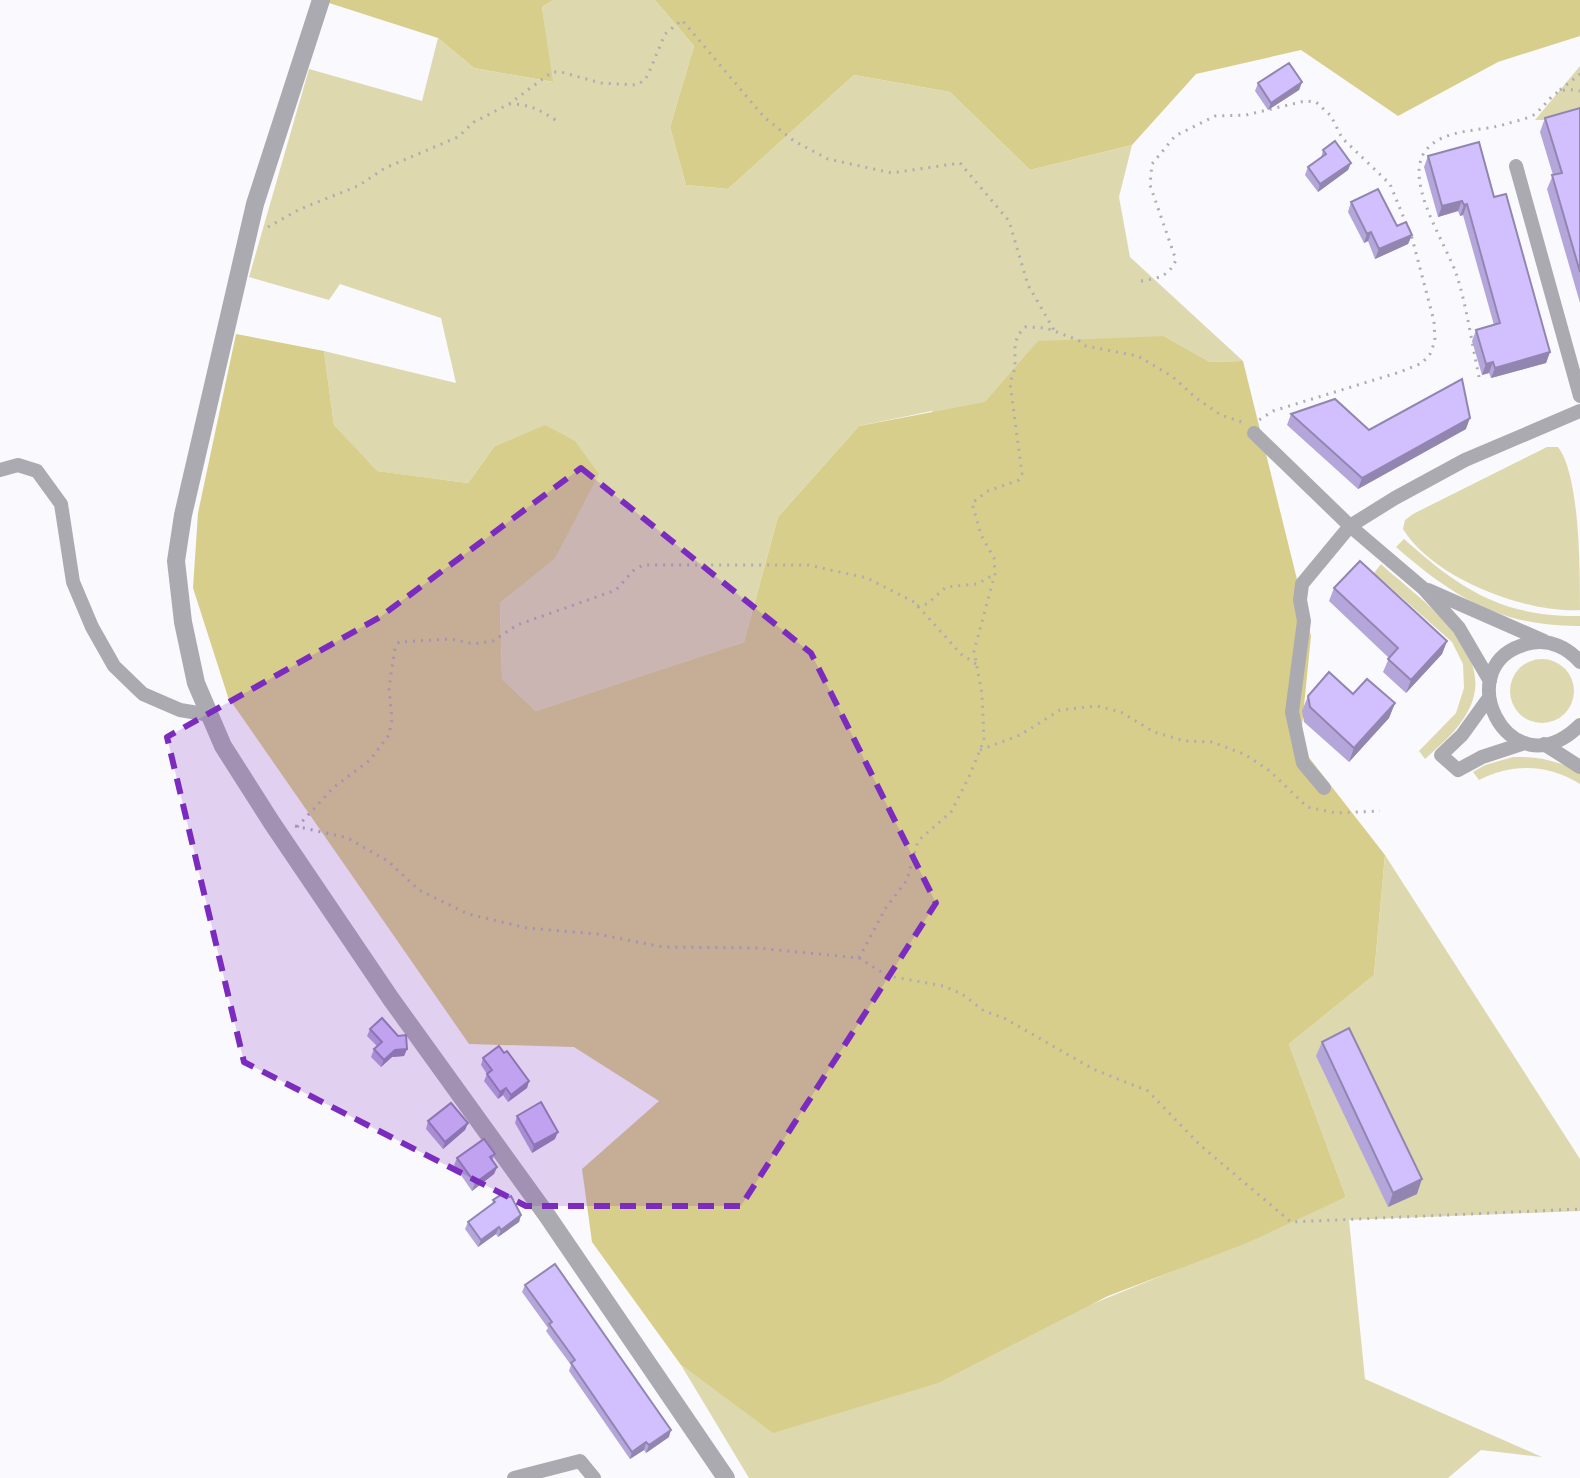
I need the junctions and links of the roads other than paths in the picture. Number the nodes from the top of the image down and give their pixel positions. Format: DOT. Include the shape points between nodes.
graph roads {
  1 [pos="321,0"];
  2 [pos="1516,166"];
  3 [pos="1580,396"];
  4 [pos="1580,411"];
  5 [pos="1257,428"];
  6 [pos="0,470"];
  7 [pos="1350,526"];
  8 [pos="1424,589"];
  9 [pos="1549,643"];
  10 [pos="1573,647"];
  11 [pos="1580,662"];
  12 [pos="1490,681"];
  13 [pos="1488,699"];
  14 [pos="210,715"];
  15 [pos="1580,725"];
  16 [pos="1525,743"];
  17 [pos="1544,744"];
  18 [pos="1580,767"];
  19 [pos="1324,788"];
  20 [pos="514,1478"];
  21 [pos="594,1478"];
  22 [pos="726,1478"];
  1 -- 14 [label="street" via="255,204 183,515 176,561 183,622 196,683"];
  2 -- 3 [label="street"];
  4 -- 7 [label="street" via="1465,460"];
  5 -- 7 [label="street"];
  6 -- 14 [label="street" via="18,465 37,471 61,504 73,582 114,666 143,694 180,710"];
  7 -- 8 [label="street"];
  7 -- 19 [label="street" via="1302,584 1300,600 1304,621 1292,712 1303,763"];
  8 -- 9 [label="street"];
  8 -- 12 [label="street" via="1459,628"];
  9 -- 10 [label="street"];
  9 -- 12 [label="street" via="1533,642 1505,655"];
  10 -- 11 [label="street"];
  12 -- 13 [label="street"];
  13 -- 16 [label="street" via="1500,726"];
  13 -- 16 [label="street" via="1441,755 1458,770"];
  14 -- 22 [label="street" via="223,746 272,823 391,999"];
  15 -- 17 [label="street" via="1570,735"];
  16 -- 17 [label="street"];
  17 -- 18 [label="street"];
  20 -- 21 [label="street" via="580,1461"];
}
